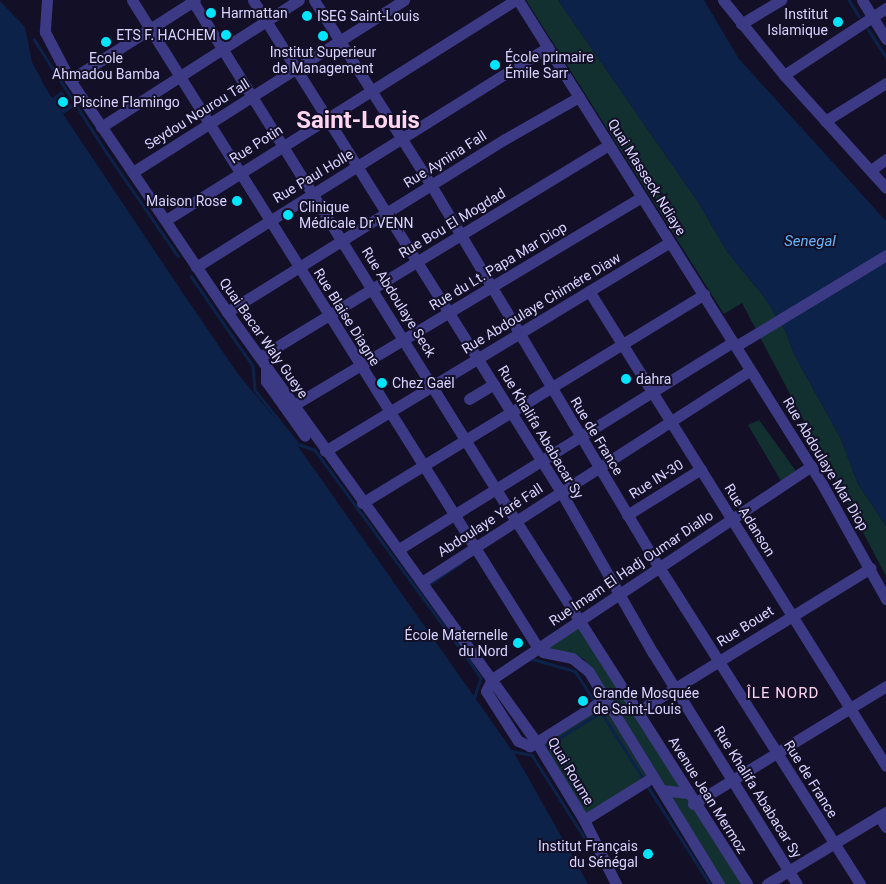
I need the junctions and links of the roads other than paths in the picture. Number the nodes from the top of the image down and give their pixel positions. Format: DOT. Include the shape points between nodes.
graph roads {
  1 [pos="47,0"];
  2 [pos="132,0"];
  3 [pos="194,0"];
  4 [pos="253,0"];
  5 [pos="299,0"];
  6 [pos="314,0"];
  7 [pos="404,0"];
  8 [pos="517,0"];
  9 [pos="723,0"];
  10 [pos="781,0"];
  11 [pos="862,0"];
  12 [pos="886,8"];
  13 [pos="872,16"];
  14 [pos="266,21"];
  15 [pos="741,24"];
  16 [pos="150,29"];
  17 [pos="886,39"];
  18 [pos="339,42"];
  19 [pos="548,47"];
  20 [pos="223,48"];
  21 [pos="295,69"];
  22 [pos="784,75"];
  23 [pos="180,76"];
  24 [pos="70,80"];
  25 [pos="886,83"];
  26 [pos="370,92"];
  27 [pos="254,95"];
  28 [pos="579,97"];
  29 [pos="325,118"];
  30 [pos="825,121"];
  31 [pos="209,123"];
  32 [pos="101,127"];
  33 [pos="402,141"];
  34 [pos="283,145"];
  35 [pos="609,145"];
  36 [pos="886,159"];
  37 [pos="357,167"];
  38 [pos="871,170"];
  39 [pos="133,172"];
  40 [pos="239,172"];
  41 [pos="431,185"];
  42 [pos="886,188"];
  43 [pos="314,192"];
  44 [pos="641,197"];
  45 [pos="388,214"];
  46 [pos="166,220"];
  47 [pos="269,220"];
  48 [pos="460,236"];
  49 [pos="344,241"];
  50 [pos="670,242"];
  51 [pos="886,255"];
  52 [pos="418,262"];
  53 [pos="196,267"];
  54 [pos="299,268"];
  55 [pos="374,288"];
  56 [pos="492,288"];
  57 [pos="589,291"];
  58 [pos="704,294"];
  59 [pos="227,312"];
  60 [pos="448,313"];
  61 [pos="328,316"];
  62 [pos="519,334"];
  63 [pos="404,340"];
  64 [pos="622,343"];
  65 [pos="735,344"];
  66 [pos="478,359"];
  67 [pos="263,361"];
  68 [pos="360,366"];
  69 [pos="750,370"];
  70 [pos="494,384"];
  71 [pos="434,386"];
  72 [pos="550,387"];
  73 [pos="652,392"];
  74 [pos="469,399"];
  75 [pos="294,405"];
  76 [pos="390,412"];
  77 [pos="510,412"];
  78 [pos="671,421"];
  79 [pos="581,437"];
  80 [pos="465,439"];
  81 [pos="322,446"];
  82 [pos="541,461"];
  83 [pos="422,466"];
  84 [pos="811,466"];
  85 [pos="598,468"];
  86 [pos="700,469"];
  87 [pos="495,488"];
  88 [pos="561,492"];
  89 [pos="362,503"];
  90 [pos="627,514"];
  91 [pos="453,516"];
  92 [pos="731,518"];
  93 [pos="517,520"];
  94 [pos="473,548"];
  95 [pos="399,550"];
  96 [pos="659,567"];
  97 [pos="870,568"];
  98 [pos="423,581"];
  99 [pos="618,594"];
  100 [pos="886,599"];
  101 [pos="791,614"];
  102 [pos="579,620"];
  103 [pos="538,648"];
  104 [pos="720,660"];
  105 [pos="492,679"];
  106 [pos="886,686"];
  107 [pos="676,688"];
  108 [pos="605,699"];
  109 [pos="850,708"];
  110 [pos="638,711"];
  111 [pos="537,743"];
  112 [pos="776,751"];
  113 [pos="886,766"];
  114 [pos="653,777"];
  115 [pos="734,780"];
  116 [pos="662,790"];
  117 [pos="690,798"];
  118 [pos="882,814"];
  119 [pos="584,820"];
  120 [pos="886,827"];
  121 [pos="833,842"];
  122 [pos="788,871"];
  123 [pos="616,884"];
  124 [pos="719,884"];
  125 [pos="746,884"];
  126 [pos="767,884"];
  127 [pos="797,884"];
  128 [pos="860,884"];
  1 -- 24 [label="street, Quai Bacar Waly Gueye" via="45,32"];
  2 -- 16 [label="street, Rue Blaise Diagne"];
  3 -- 16 [label="street"];
  3 -- 20 [label="street, Rue Abdoulaye Seck"];
  4 -- 14 [label="street, Rue Khalifa Ababacar Sy"];
  5 -- 14 [label="street"];
  6 -- 18 [label="street, Rue de France"];
  7 -- 18 [label="street, Seydou Nourou Tall"];
  8 -- 19 [label="street, Quai Masseck Ndiaye"];
  8 -- 26 [label="street, Rue Potin"];
  9 -- 15 [label="street"];
  10 -- 15 [label="street"];
  11 -- 13 [label="street"];
  12 -- 13 [label="street"];
  13 -- 17 [label="street"];
  13 -- 22 [label="street"];
  14 -- 20 [label="street"];
  14 -- 21 [label="street, Rue Khalifa Ababacar Sy"];
  15 -- 22 [label="street"];
  16 -- 23 [label="street, Rue Blaise Diagne"];
  16 -- 24 [label="street"];
  18 -- 21 [label="street, Seydou Nourou Tall"];
  18 -- 26 [label="street, Rue de France"];
  19 -- 28 [label="street, Quai Masseck Ndiaye"];
  19 -- 33 [label="street, Rue Paul Holle"];
  20 -- 23 [label="street"];
  20 -- 27 [label="street, Rue Abdoulaye Seck"];
  21 -- 27 [label="street, Seydou Nourou Tall"];
  21 -- 29 [label="street, Rue Khalifa Ababacar Sy"];
  22 -- 30 [label="street"];
  23 -- 31 [label="street, Rue Blaise Diagne"];
  23 -- 32 [label="street"];
  24 -- 32 [label="street, Quai Bacar Waly Gueye"];
  25 -- 30 [label="street"];
  26 -- 29 [label="street, Rue Potin"];
  26 -- 33 [label="street, Rue de France"];
  27 -- 31 [label="street, Seydou Nourou Tall"];
  27 -- 34 [label="street, Rue Abdoulaye Seck"];
  28 -- 35 [label="street, Quai Masseck Ndiaye"];
  28 -- 41 [label="street, Rue Aynina Fall"];
  29 -- 34 [label="street, Rue Potin"];
  29 -- 37 [label="street, Rue Khalifa Ababacar Sy"];
  30 -- 38 [label="street"];
  31 -- 39 [label="street, Seydou Nourou Tall"];
  31 -- 40 [label="street, Rue Blaise Diagne"];
  32 -- 39 [label="street, Quai Bacar Waly Gueye"];
  33 -- 37 [label="street, Rue Paul Holle"];
  33 -- 41 [label="street, Rue de France"];
  34 -- 40 [label="street, Rue Potin"];
  34 -- 43 [label="street, Rue Abdoulaye Seck"];
  35 -- 44 [label="street, Quai Masseck Ndiaye"];
  35 -- 48 [label="street, Rue Bou El Mogdad"];
  36 -- 38 [label="street"];
  37 -- 43 [label="street, Rue Paul Holle"];
  37 -- 45 [label="street, Rue Khalifa Ababacar Sy"];
  38 -- 42 [label="street"];
  39 -- 46 [label="street, Quai Bacar Waly Gueye"];
  40 -- 46 [label="street, Rue Potin"];
  40 -- 47 [label="street, Rue Blaise Diagne"];
  41 -- 45 [label="street, Rue Aynina Fall"];
  41 -- 48 [label="street, Rue de France"];
  43 -- 47 [label="street, Rue Paul Holle"];
  43 -- 49 [label="street, Rue Abdoulaye Seck"];
  44 -- 50 [label="street, Quai Masseck Ndiaye"];
  44 -- 56 [label="street, Rue du Lt. Papa Mar Diop"];
  45 -- 49 [label="street, Rue Aynina Fall"];
  45 -- 52 [label="street, Rue Khalifa Ababacar Sy"];
  46 -- 53 [label="street, Quai Bacar Waly Gueye"];
  47 -- 53 [label="street, Rue Paul Holle"];
  47 -- 54 [label="street, Rue Blaise Diagne"];
  48 -- 52 [label="street, Rue Bou El Mogdad"];
  48 -- 56 [label="street, Rue de France"];
  49 -- 54 [label="street, Rue Aynina Fall"];
  49 -- 55 [label="street, Rue Abdoulaye Seck"];
  50 -- 57 [label="street, Rue Abdoulaye Chimére Diaw"];
  50 -- 58 [label="street, Quai Masseck Ndiaye"];
  51 -- 65 [label="street"];
  52 -- 55 [label="street, Rue Bou El Mogdad"];
  52 -- 60 [label="street, Rue Khalifa Ababacar Sy"];
  53 -- 59 [label="street, Quai Bacar Waly Gueye"];
  54 -- 59 [label="street, Rue Aynina Fall"];
  54 -- 61 [label="street, Rue Blaise Diagne"];
  55 -- 61 [label="street, Rue Bou El Mogdad"];
  55 -- 63 [label="street, Rue Abdoulaye Seck"];
  56 -- 60 [label="street, Rue du Lt. Papa Mar Diop"];
  56 -- 62 [label="street, Rue de France"];
  57 -- 62 [label="street, Rue Abdoulaye Chimére Diaw"];
  57 -- 64 [label="street, Rue Adanson"];
  58 -- 64 [label="street"];
  58 -- 65 [label="street, Quai Masseck Ndiaye"];
  59 -- 67 [label="street, Quai Bacar Waly Gueye"];
  60 -- 63 [label="street, Rue du Lt. Papa Mar Diop"];
  60 -- 66 [label="street, Rue Khalifa Ababacar Sy"];
  61 -- 67 [label="street, Rue Bou El Mogdad"];
  61 -- 68 [label="street, Rue Blaise Diagne"];
  62 -- 66 [label="street, Rue Abdoulaye Chimére Diaw"];
  62 -- 72 [label="street, Rue de France"];
  63 -- 68 [label="street, Rue du Lt. Papa Mar Diop"];
  63 -- 71 [label="street, Rue Abdoulaye Seck"];
  64 -- 72 [label="street"];
  64 -- 73 [label="street, Rue Adanson"];
  65 -- 69 [label="street, Rue Abdoulaye Mar Diop"];
  65 -- 73 [label="street"];
  66 -- 70 [label="street, Rue Khalifa Ababacar Sy"];
  66 -- 71 [label="street, Rue Abdoulaye Chimére Diaw"];
  67 -- 75 [label="street, Quai Bacar Waly Gueye"];
  67 -- 81 [label="street" via="266,381 306,436"];
  68 -- 75 [label="street, Rue du Lt. Papa Mar Diop"];
  68 -- 76 [label="street, Rue Blaise Diagne"];
  69 -- 78 [label="street, Abdoulaye Yaré Fall"];
  69 -- 84 [label="street, Rue Abdoulaye Mar Diop"];
  70 -- 74 [label="street"];
  70 -- 77 [label="street, Rue Khalifa Ababacar Sy"];
  71 -- 76 [label="street, Rue Abdoulaye Chimére Diaw"];
  71 -- 80 [label="street, Rue Abdoulaye Seck"];
  72 -- 77 [label="street"];
  72 -- 79 [label="street, Rue de France"];
  73 -- 78 [label="street, Rue Adanson"];
  73 -- 79 [label="street"];
  75 -- 81 [label="street, Quai Bacar Waly Gueye"];
  76 -- 81 [label="street, Rue Abdoulaye Chimére Diaw"];
  76 -- 83 [label="street, Rue Blaise Diagne"];
  77 -- 80 [label="street"];
  77 -- 82 [label="street, Rue Khalifa Ababacar Sy"];
  78 -- 85 [label="street, Abdoulaye Yaré Fall"];
  78 -- 86 [label="street, Rue Adanson"];
  79 -- 82 [label="street"];
  79 -- 85 [label="street, Rue de France"];
  80 -- 83 [label="street"];
  80 -- 87 [label="street, Rue Abdoulaye Seck"];
  81 -- 89 [label="street, Quai Bacar Waly Gueye"];
  82 -- 87 [label="street"];
  82 -- 88 [label="street, Rue Khalifa Ababacar Sy"];
  83 -- 89 [label="street"];
  83 -- 91 [label="street, Rue Blaise Diagne"];
  84 -- 92 [label="street, Rue Imam El Hadj Oumar Diallo"];
  84 -- 97 [label="street, Rue Abdoulaye Mar Diop"];
  85 -- 88 [label="street, Abdoulaye Yaré Fall"];
  85 -- 90 [label="street, Rue de France"];
  86 -- 90 [label="street, Rue IN-30"];
  86 -- 92 [label="street, Rue Adanson"];
  87 -- 91 [label="street"];
  87 -- 93 [label="street, Rue Abdoulaye Seck"];
  88 -- 93 [label="street, Abdoulaye Yaré Fall"];
  88 -- 99 [label="street, Rue Khalifa Ababacar Sy"];
  89 -- 95 [label="street, Quai Bacar Waly Gueye"];
  90 -- 96 [label="street, Rue de France"];
  91 -- 94 [label="street, Rue Blaise Diagne"];
  91 -- 95 [label="street"];
  92 -- 96 [label="street, Rue Imam El Hadj Oumar Diallo"];
  92 -- 101 [label="street, Rue Adanson"];
  93 -- 94 [label="street, Abdoulaye Yaré Fall"];
  93 -- 102 [label="street, Rue Abdoulaye Seck"];
  94 -- 98 [label="street, Abdoulaye Yaré Fall"];
  94 -- 103 [label="street, Rue Blaise Diagne"];
  95 -- 98 [label="street, Quai Bacar Waly Gueye"];
  96 -- 99 [label="street, Rue Imam El Hadj Oumar Diallo"];
  96 -- 104 [label="street, Rue de France"];
  97 -- 100 [label="street, Rue Abdoulaye Mar Diop"];
  97 -- 101 [label="street, Rue Bouet"];
  98 -- 105 [label="street, Quai Bacar Waly Gueye"];
  99 -- 102 [label="street, Rue Imam El Hadj Oumar Diallo"];
  99 -- 107 [label="street, Rue Khalifa Ababacar Sy"];
  101 -- 104 [label="street, Rue Bouet"];
  101 -- 109 [label="street, Rue Adanson"];
  102 -- 103 [label="street, Rue Imam El Hadj Oumar Diallo"];
  102 -- 110 [label="street, Avenue Jean Mermoz"];
  103 -- 105 [label="street, Rue Imam El Hadj Oumar Diallo"];
  103 -- 108 [label="street" via="581,663"];
  104 -- 107 [label="street, Rue Bouet"];
  104 -- 112 [label="street, Rue de France"];
  105 -- 111 [label="street, Quai Roume"];
  106 -- 109 [label="street"];
  107 -- 110 [label="street, Rue Bouet"];
  107 -- 115 [label="street, Rue Khalifa Ababacar Sy"];
  108 -- 111 [label="street"];
  108 -- 114 [label="street"];
  109 -- 112 [label="street"];
  109 -- 113 [label="street, Rue Adanson"];
  110 -- 117 [label="street, Avenue Jean Mermoz"];
  111 -- 119 [label="street, Quai Roume"];
  112 -- 115 [label="street"];
  112 -- 121 [label="street, Rue de France"];
  114 -- 116 [label="street"];
  114 -- 119 [label="street"];
  115 -- 117 [label="street"];
  115 -- 122 [label="street, Rue Khalifa Ababacar Sy"];
  116 -- 117 [label="street"];
  116 -- 124 [label="street"];
  117 -- 125 [label="street, Avenue Jean Mermoz"];
  118 -- 120 [label="street"];
  118 -- 121 [label="street"];
  119 -- 123 [label="street, Quai Roume"];
  121 -- 122 [label="street"];
  121 -- 128 [label="street, Rue de France"];
  122 -- 126 [label="street"];
  122 -- 127 [label="street, Rue Khalifa Ababacar Sy"];
}
